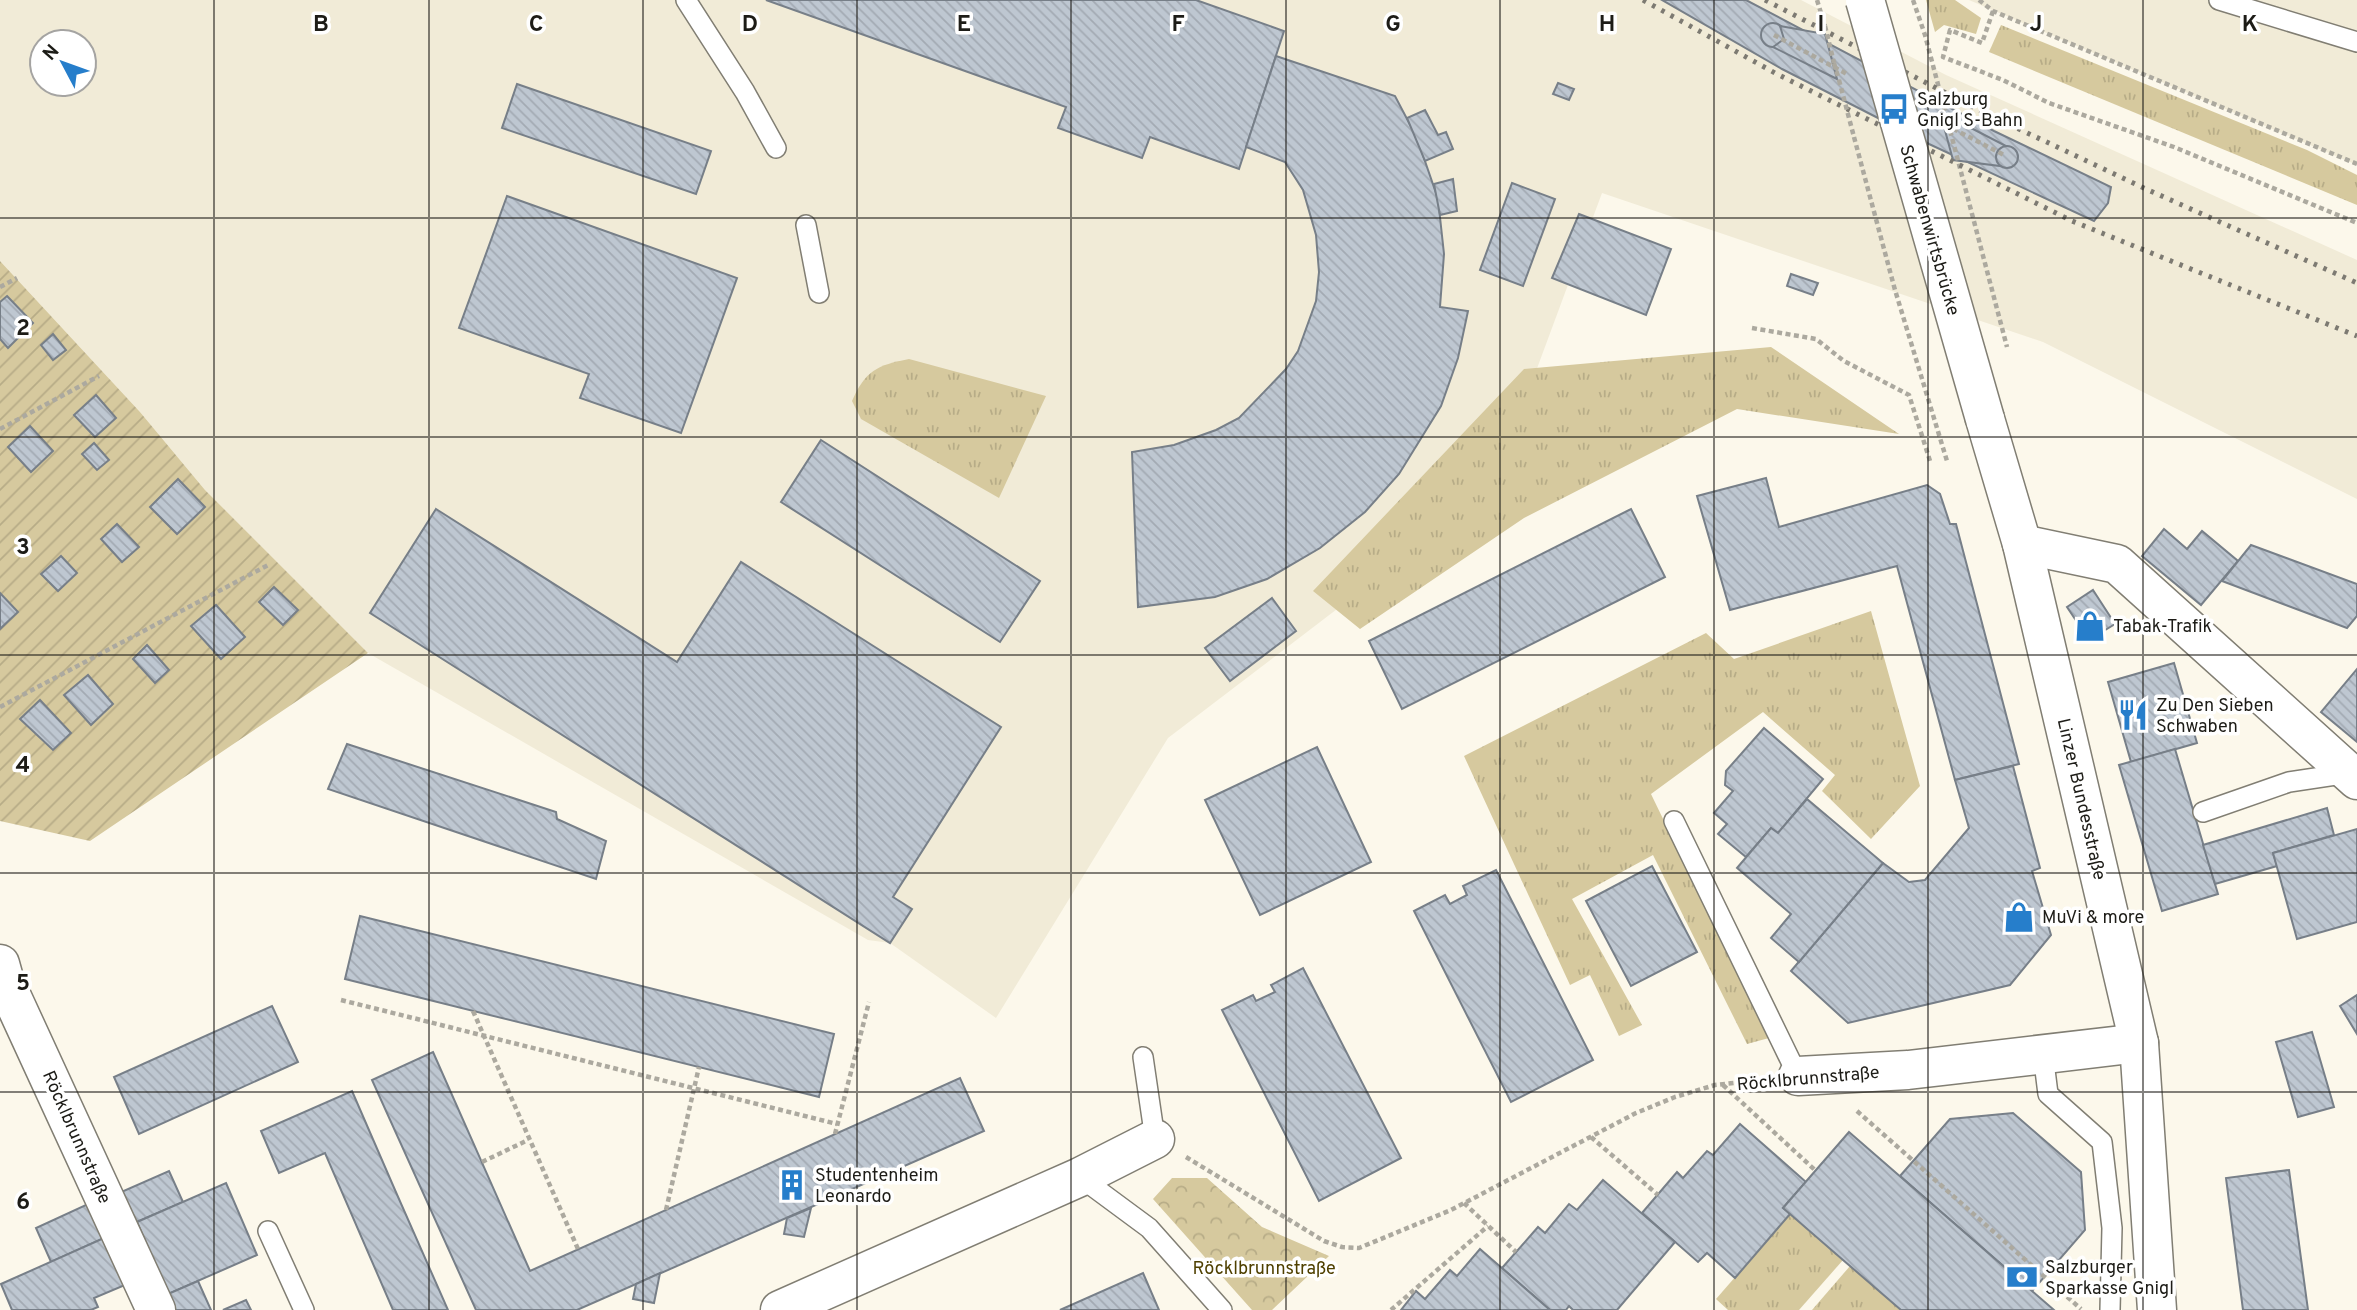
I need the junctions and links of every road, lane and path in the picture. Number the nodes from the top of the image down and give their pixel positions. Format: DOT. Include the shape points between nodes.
graph roads {
  1 [pos="686,0"];
  2 [pos="1817,0"];
  3 [pos="1866,0"];
  4 [pos="1913,0"];
  5 [pos="1979,0"];
  6 [pos="2219,0"];
  7 [pos="1993,11"];
  8 [pos="2357,42"];
  9 [pos="776,148"];
  10 [pos="2357,164"];
  11 [pos="2357,223"];
  12 [pos="806,225"];
  13 [pos="17,278"];
  14 [pos="0,287"];
  15 [pos="819,293"];
  16 [pos="1752,328"];
  17 [pos="2008,349"];
  18 [pos="99,376"];
  19 [pos="1985,419"];
  20 [pos="0,429"];
  21 [pos="1947,461"];
  22 [pos="1931,464"];
  23 [pos="2022,544"];
  24 [pos="270,564"];
  25 [pos="0,707"];
  26 [pos="2353,776"];
  27 [pos="2203,811"];
  28 [pos="1674,821"];
  29 [pos="0,964"];
  30 [pos="341,1000"];
  31 [pos="869,1002"];
  32 [pos="474,1011"];
  33 [pos="483,1037"];
  34 [pos="2140,1043"];
  35 [pos="2043,1054"];
  36 [pos="1143,1056"];
  37 [pos="699,1067"];
  38 [pos="1808,1075"];
  39 [pos="1723,1084"];
  40 [pos="694,1090"];
  41 [pos="837,1124"];
  42 [pos="835,1134"];
  43 [pos="1591,1137"];
  44 [pos="1155,1139"];
  45 [pos="528,1140"];
  46 [pos="482,1162"];
  47 [pos="1816,1171"];
  48 [pos="1080,1177"];
  49 [pos="1658,1195"];
  50 [pos="1464,1203"];
  51 [pos="666,1210"];
  52 [pos="1488,1226"];
  53 [pos="268,1231"];
  54 [pos="578,1249"];
  55 [pos="1516,1252"];
  56 [pos="156,1310"];
  57 [pos="304,1310"];
  58 [pos="780,1310"];
  59 [pos="1222,1310"];
  60 [pos="1391,1310"];
  61 [pos="2081,1310"];
  62 [pos="2110,1310"];
  63 [pos="2157,1310"];
  1 -- 9 [label="lane"];
  2 -- 21 [label="path, bridge" via="1895,290"];
  3 -- 19 [label="street, Schwabenwirtsbrücke, bridge"];
  4 -- 17 [label="path"];
  5 -- 7 [label="path"];
  6 -- 8 [label="lane"];
  7 -- 10 [label="path"];
  7 -- 11 [label="path" via="1982,43 1950,30 1943,57"];
  12 -- 15 [label="lane"];
  13 -- 14 [label="path"];
  16 -- 22 [label="path" via="1816,339 1844,361 1909,395"];
  18 -- 20 [label="path"];
  19 -- 23 [label="street, Linzer Bundesstraße"];
  23 -- 26 [label="street" via="2117,564"];
  23 -- 34 [label="street, Linzer Bundesstraße"];
  24 -- 25 [label="path"];
  26 -- 27 [label="lane" via="2289,782"];
  28 -- 38 [label="lane"];
  29 -- 56 [label="street, Röcklbrunnstraße"];
  30 -- 33 [label="path"];
  31 -- 41 [label="path"];
  32 -- 33 [label="path"];
  33 -- 40 [label="path"];
  33 -- 45 [label="path"];
  34 -- 35 [label="street, Röcklbrunnstraße"];
  34 -- 63 [label="street, Linzer Bundesstraße"];
  35 -- 38 [label="street, Röcklbrunnstraße" via="1908,1070"];
  35 -- 62 [label="lane" via="2048,1094 2102,1142 2112,1228"];
  36 -- 44 [label="lane"];
  37 -- 40 [label="path"];
  38 -- 39 [label="path, Röcklbrunnstraße"];
  38 -- 61 [label="path"];
  39 -- 43 [label="path, Röcklbrunnstraße" via="1675,1097"];
  39 -- 47 [label="path"];
  40 -- 41 [label="path"];
  40 -- 51 [label="path"];
  41 -- 42 [label="path"];
  43 -- 49 [label="path"];
  43 -- 50 [label="path, Röcklbrunnstraße"];
  44 -- 48 [label="street"];
  44 -- 50 [label="path, Röcklbrunnstraße" via="1324,1241 1342,1247 1359,1248"];
  45 -- 46 [label="path"];
  45 -- 54 [label="path"];
  48 -- 58 [label="street"];
  48 -- 59 [label="lane" via="1149,1228"];
  50 -- 52 [label="path"];
  52 -- 55 [label="path"];
  52 -- 60 [label="path"];
  53 -- 57 [label="lane"];
}
